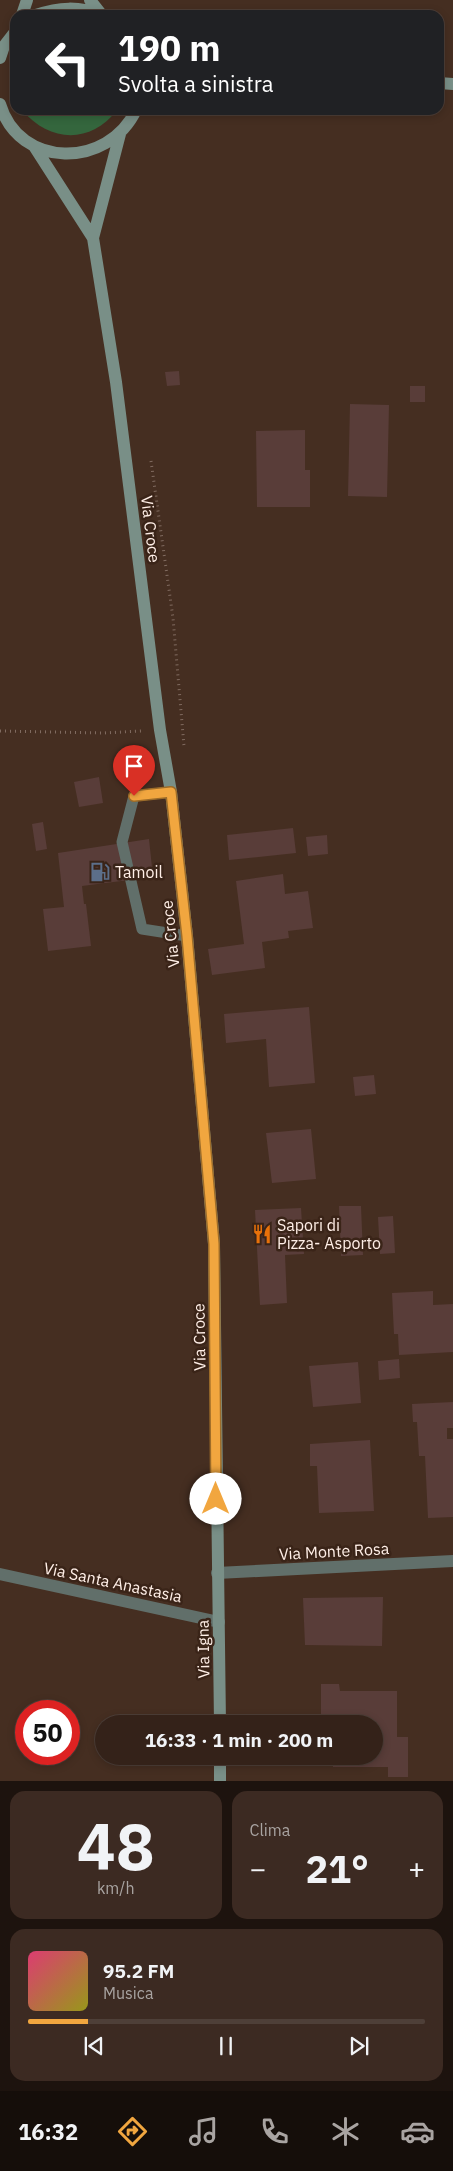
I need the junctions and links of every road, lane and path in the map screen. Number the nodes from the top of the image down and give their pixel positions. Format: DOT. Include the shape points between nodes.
graph roads {
  1 [pos="90,0"];
  2 [pos="52,10"];
  3 [pos="86,10"];
  4 [pos="98,10"];
  5 [pos="10,38"];
  6 [pos="0,58"];
  7 [pos="0,104"];
  8 [pos="134,116"];
  9 [pos="120,134"];
  10 [pos="34,146"];
  11 [pos="93,238"];
  12 [pos="160,730"];
  13 [pos="0,731"];
  14 [pos="171,792"];
  15 [pos="187,936"];
  16 [pos="453,1561"];
  17 [pos="217,1573"];
  18 [pos="0,1574"];
  19 [pos="219,1622"];
  20 [pos="220,1715"];
  21 [pos="220,1765"];
  22 [pos="220,1781"];
  1 -- 4 [label="main road"];
  2 -- 3 [label="main road"];
  5 -- 6 [label="main road"];
  7 -- 10 [label="main road, Via Croce" via="2,113 16,132"];
  8 -- 9 [label="main road, Via Croce"];
  9 -- 10 [label="main road, Via Croce" via="101,147 79,154 56,154"];
  9 -- 11 [label="main road, Via Croce"];
  10 -- 11 [label="main road, Via Croce"];
  11 -- 12 [label="main road, Via Croce" via="116,382"];
  12 -- 13 [label="path" via="103,733"];
  12 -- 14 [label="main road, Via Croce"];
  14 -- 15 [label="main road, Via Croce"];
  14 -- 15 [label="lane" via="134,796 122,842 142,929"];
  15 -- 17 [label="main road, Via Croce" via="214,1244"];
  16 -- 17 [label="street, Via Monte Rosa"];
  17 -- 19 [label="main road, Via Igna"];
  18 -- 19 [label="street, Via Santa Anastasia"];
  19 -- 20 [label="main road, Via Igna"];
  21 -- 22 [label="main road"];
}
